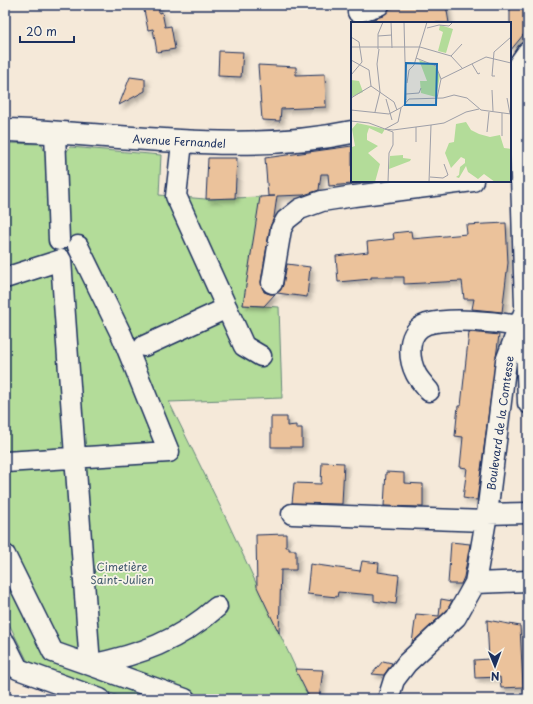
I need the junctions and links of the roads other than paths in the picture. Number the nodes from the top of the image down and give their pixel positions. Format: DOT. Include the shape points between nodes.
graph roads {
  1 [pos="379,5"];
  2 [pos="358,12"];
  3 [pos="528,53"];
  4 [pos="513,73"];
  5 [pos="5,130"];
  6 [pos="351,132"];
  7 [pos="56,133"];
  8 [pos="182,143"];
  9 [pos="516,177"];
  10 [pos="465,182"];
  11 [pos="59,240"];
  12 [pos="78,246"];
  13 [pos="5,278"];
  14 [pos="272,283"];
  15 [pos="226,308"];
  16 [pos="522,318"];
  17 [pos="144,346"];
  18 [pos="260,356"];
  19 [pos="528,385"];
  20 [pos="429,391"];
  21 [pos="75,457"];
  22 [pos="5,462"];
  23 [pos="528,513"];
  24 [pos="292,514"];
  25 [pos="486,517"];
  26 [pos="5,555"];
  27 [pos="528,581"];
  28 [pos="475,583"];
  29 [pos="217,607"];
  30 [pos="5,643"];
  31 [pos="90,665"];
  32 [pos="100,699"];
  33 [pos="185,699"];
  34 [pos="388,699"];
  1 -- 2 [label="street"];
  3 -- 4 [label="main road"];
  4 -- 9 [label="street, Boulevard de la Comtesse"];
  5 -- 7 [label="main road, Avenue Fernandel"];
  6 -- 8 [label="main road, Avenue Fernandel" via="247,144"];
  7 -- 8 [label="main road, Avenue Fernandel"];
  7 -- 11 [label="street"];
  8 -- 15 [label="street" via="176,196"];
  9 -- 16 [label="street, Boulevard de la Comtesse"];
  10 -- 14 [label="street" via="346,197 322,201 300,209 286,220 281,229"];
  12 -- 21 [label="street" via="122,336 169,452"];
  13 -- 21 [label="street" via="61,260"];
  15 -- 17 [label="street"];
  15 -- 18 [label="street" via="244,346"];
  16 -- 19 [label="street, Boulevard de la Comtesse"];
  16 -- 20 [label="street" via="427,324 416,333 410,346 416,374"];
  16 -- 25 [label="street, Boulevard de la Comtesse" via="506,361"];
  21 -- 22 [label="street"];
  21 -- 31 [label="street"];
  23 -- 25 [label="street"];
  24 -- 25 [label="street"];
  25 -- 28 [label="street, Boulevard de la Comtesse"];
  26 -- 31 [label="street" via="53,652"];
  27 -- 28 [label="street"];
  28 -- 34 [label="street" via="456,617 402,669 394,680"];
  29 -- 31 [label="street" via="200,623 148,650"];
  30 -- 32 [label="street" via="18,669"];
  31 -- 33 [label="street"];
}
